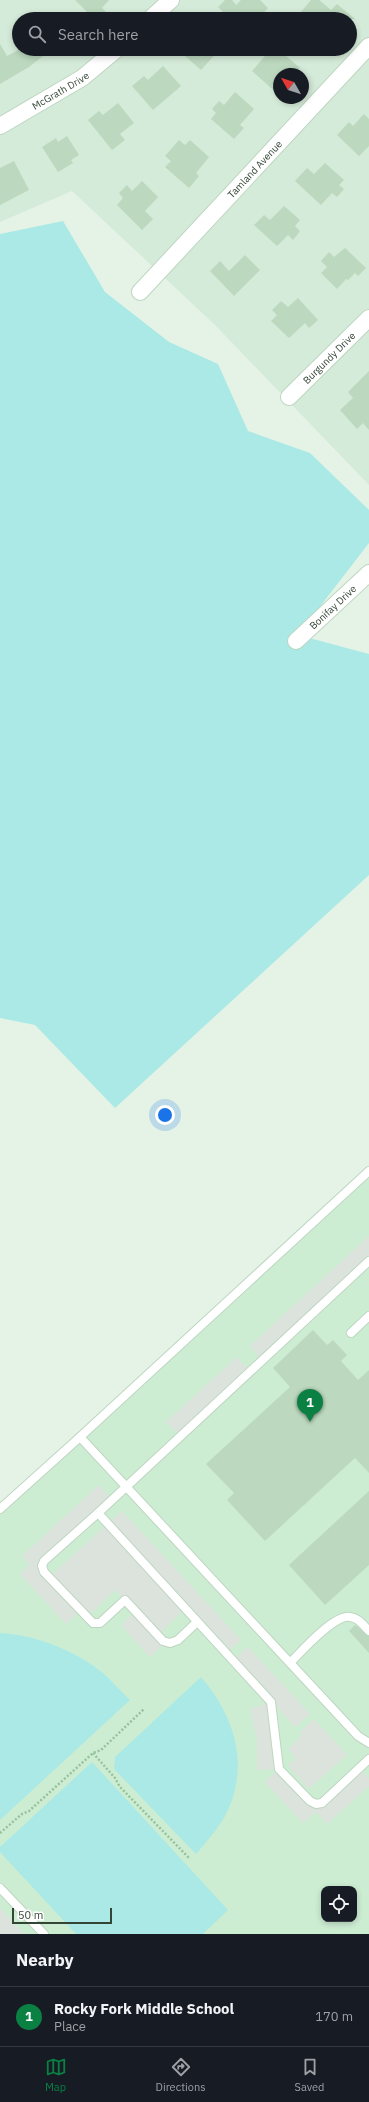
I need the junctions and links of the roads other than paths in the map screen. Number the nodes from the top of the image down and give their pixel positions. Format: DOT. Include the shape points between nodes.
graph roads {
  1 [pos="171,0"];
  2 [pos="158,12"];
  3 [pos="369,46"];
  4 [pos="109,56"];
  5 [pos="0,126"];
  6 [pos="140,292"];
  7 [pos="369,318"];
  8 [pos="289,397"];
  9 [pos="369,573"];
  10 [pos="296,641"];
  11 [pos="369,1171"];
  12 [pos="369,1261"];
  13 [pos="369,1316"];
  14 [pos="351,1333"];
  15 [pos="80,1437"];
  16 [pos="127,1486"];
  17 [pos="0,1508"];
  18 [pos="98,1513"];
  19 [pos="197,1622"];
  20 [pos="369,1631"];
  21 [pos="290,1663"];
  22 [pos="369,1743"];
  23 [pos="369,1758"];
  24 [pos="0,1888"];
  25 [pos="44,1934"];
  1 -- 2 [label="street"];
  3 -- 6 [label="street, Tamland Avenue"];
  4 -- 5 [label="street, McGrath Drive" via="82,78"];
  7 -- 8 [label="street, Burgundy Drive"];
  9 -- 10 [label="street, Bonifay Drive"];
  11 -- 15 [label="lane"];
  12 -- 16 [label="lane"];
  13 -- 14 [label="lane"];
  15 -- 16 [label="lane"];
  15 -- 17 [label="lane"];
  16 -- 18 [label="lane"];
  16 -- 21 [label="lane"];
  18 -- 19 [label="lane"];
  18 -- 19 [label="lane" via="44,1561 44,1572 93,1622 100,1623 125,1600 162,1641 170,1644"];
  19 -- 23 [label="lane" via="272,1702 279,1769 310,1801 316,1804 322,1802"];
  20 -- 21 [label="lane" via="358,1619 348,1616 334,1621"];
  21 -- 22 [label="lane" via="358,1736"];
  24 -- 25 [label="lane"];
}
